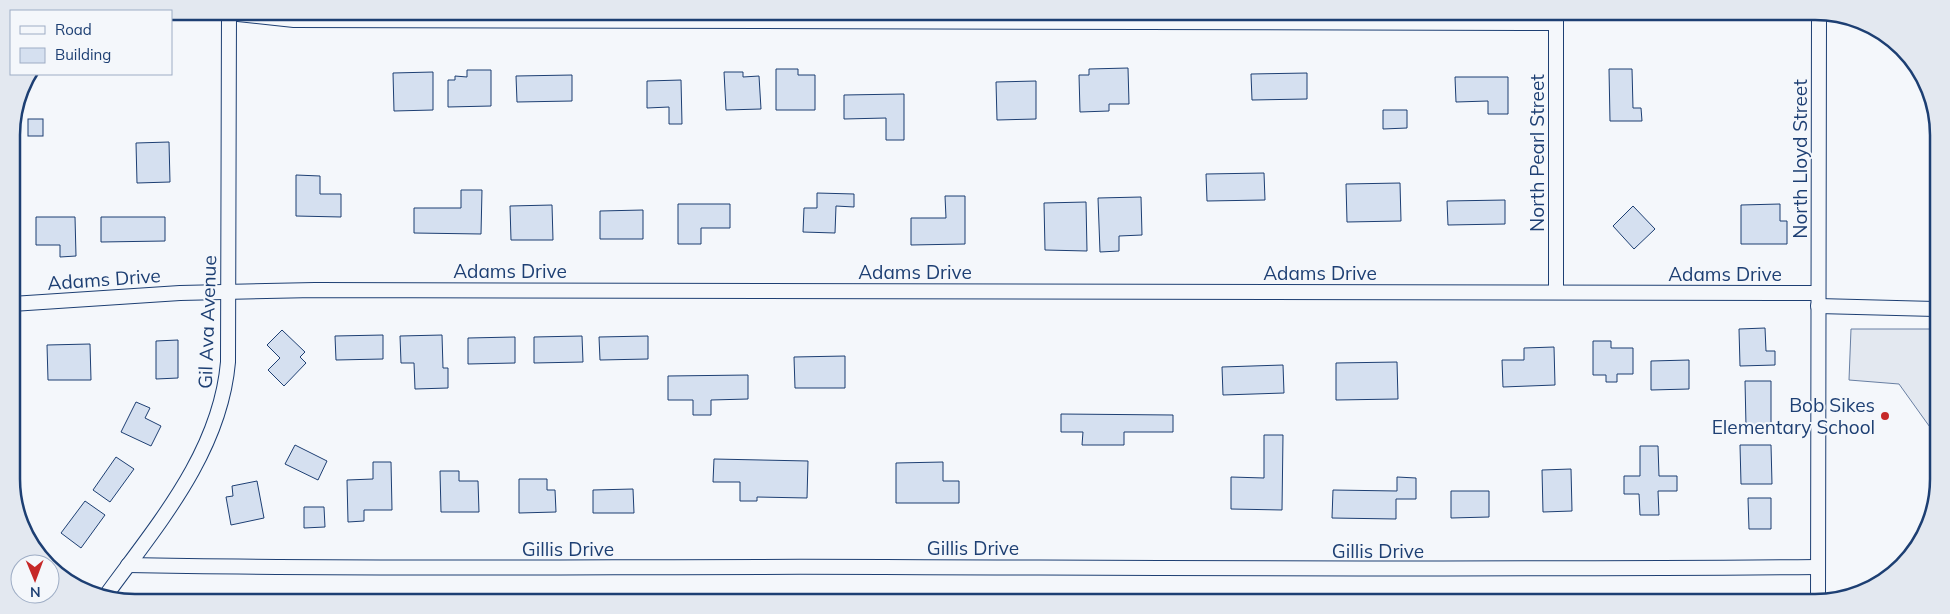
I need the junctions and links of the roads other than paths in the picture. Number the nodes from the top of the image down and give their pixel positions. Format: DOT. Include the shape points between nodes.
graph roads {
  1 [pos="229,20"];
  2 [pos="1556,20"];
  3 [pos="1819,20"];
  4 [pos="228,291"];
  5 [pos="1556,292"];
  6 [pos="1818,299"];
  7 [pos="20,304"];
  8 [pos="1930,308"];
  9 [pos="128,564"];
  10 [pos="1817,567"];
  11 [pos="109,591"];
  12 [pos="1818,594"];
  1 -- 4 [label="street, Gil Ava Avenue"];
  2 -- 5 [label="street, North Pearl Street"];
  3 -- 6 [label="street, North Lloyd Street"];
  4 -- 5 [label="street, Adams Drive"];
  4 -- 7 [label="street, Adams Drive"];
  4 -- 9 [label="street, Gil Ava Avenue" via="227,378 216,422 199,462"];
  5 -- 6 [label="street, Adams Drive"];
  6 -- 8 [label="street, Adams Drive"];
  6 -- 10 [label="street, North Lloyd Street"];
  9 -- 10 [label="street, Gillis Drive" via="460,568 881,566 1515,570"];
  9 -- 11 [label="street, Gil Ava Avenue"];
  10 -- 12 [label="street, North Lloyd Street"];
}
